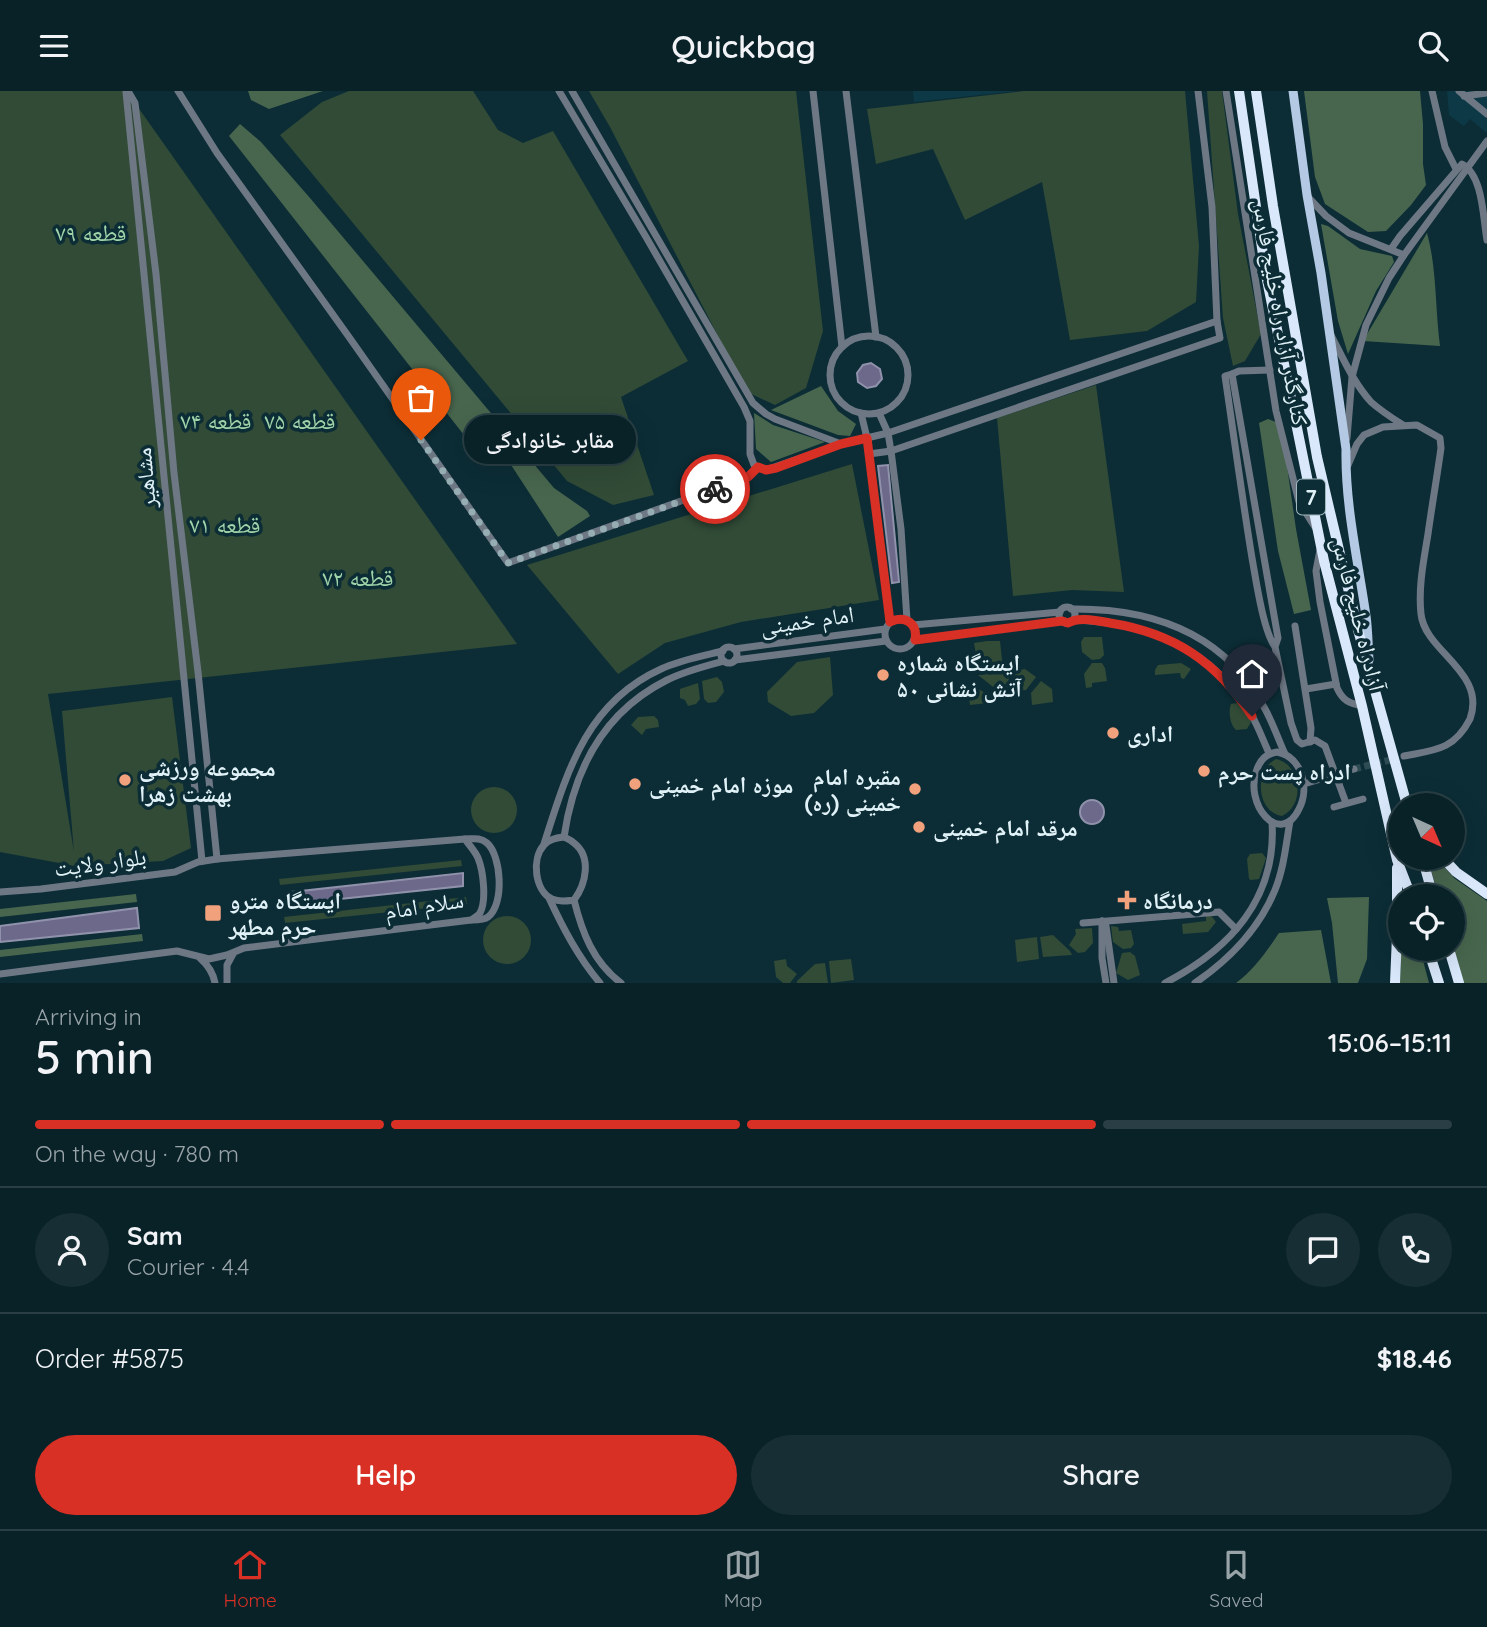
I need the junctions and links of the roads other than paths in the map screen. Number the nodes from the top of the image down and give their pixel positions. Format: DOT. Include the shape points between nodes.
graph roads {
  1 [pos="127,91"];
  2 [pos="178,91"];
  3 [pos="559,91"];
  4 [pos="572,91"];
  5 [pos="813,91"];
  6 [pos="846,91"];
  7 [pos="1198,91"];
  8 [pos="1226,91"];
  9 [pos="1239,91"];
  10 [pos="1256,91"];
  11 [pos="1293,91"];
  12 [pos="1432,91"];
  13 [pos="1462,93"];
  14 [pos="1487,93"];
  15 [pos="1487,114"];
  16 [pos="1487,141"];
  17 [pos="1462,167"];
  18 [pos="1307,195"];
  19 [pos="1487,240"];
  20 [pos="1391,249"];
  21 [pos="1404,255"];
  22 [pos="1217,321"];
  23 [pos="1328,329"];
  24 [pos="876,337"];
  25 [pos="842,347"];
  26 [pos="1270,370"];
  27 [pos="1069,371"];
  28 [pos="1352,377"];
  29 [pos="1075,387"];
  30 [pos="879,413"];
  31 [pos="861,414"];
  32 [pos="1403,426"];
  33 [pos="888,433"];
  34 [pos="867,438"];
  35 [pos="841,444"];
  36 [pos="1346,449"];
  37 [pos="891,451"];
  38 [pos="869,454"];
  39 [pos="758,467"];
  40 [pos="1346,469"];
  41 [pos="1318,533"];
  42 [pos="1321,545"];
  43 [pos="1071,609"];
  44 [pos="1060,612"];
  45 [pos="1073,620"];
  46 [pos="1062,621"];
  47 [pos="910,622"];
  48 [pos="888,626"];
  49 [pos="1295,626"];
  50 [pos="915,640"];
  51 [pos="886,641"];
  52 [pos="734,649"];
  53 [pos="723,651"];
  54 [pos="735,660"];
  55 [pos="724,661"];
  56 [pos="1369,668"];
  57 [pos="1336,684"];
  58 [pos="1306,689"];
  59 [pos="1362,706"];
  60 [pos="1310,742"];
  61 [pos="206,752"];
  62 [pos="1269,753"];
  63 [pos="190,754"];
  64 [pos="1285,754"];
  65 [pos="1404,756"];
  66 [pos="1354,769"];
  67 [pos="1335,775"];
  68 [pos="1304,784"];
  69 [pos="1404,793"];
  70 [pos="1363,799"];
  71 [pos="1346,803"];
  72 [pos="1334,807"];
  73 [pos="1388,820"];
  74 [pos="1290,821"];
  75 [pos="1272,822"];
  76 [pos="564,837"];
  77 [pos="465,839"];
  78 [pos="544,844"];
  79 [pos="217,859"];
  80 [pos="202,862"];
  81 [pos="1397,870"];
  82 [pos="1454,870"];
  83 [pos="0,893"];
  84 [pos="1487,894"];
  85 [pos="549,898"];
  86 [pos="574,899"];
  87 [pos="471,920"];
  88 [pos="1102,921"];
  89 [pos="1083,923"];
  90 [pos="1236,929"];
  91 [pos="235,952"];
  92 [pos="199,957"];
  93 [pos="1432,961"];
  94 [pos="1453,961"];
  95 [pos="0,974"];
  96 [pos="215,983"];
  97 [pos="227,983"];
  98 [pos="600,983"];
  99 [pos="621,983"];
  100 [pos="1106,983"];
  101 [pos="1114,983"];
  102 [pos="1165,983"];
  103 [pos="1195,983"];
  104 [pos="1395,983"];
  105 [pos="1439,983"];
  106 [pos="1459,983"];
  1 -- 61 [label="street, مشاهیر" via="135,103 156,274"];
  1 -- 63 [label="street, مشاهیر"];
  2 -- 39 [label="street" via="217,153 508,563 748,477"];
  3 -- 39 [label="street" via="744,407 750,421 750,454"];
  4 -- 35 [label="street" via="753,403 775,419"];
  5 -- 25 [label="street"];
  6 -- 24 [label="street"];
  7 -- 22 [label="street" via="1212,207"];
  8 -- 26 [label="street, کنارگذر آزاد راه خلیج فارس"];
  9 -- 41 [label="highway, آزادراه خلیج فارس / 7" via="1265,275"];
  10 -- 56 [label="highway, آزادراه خلیج فارس / 7" via="1317,457"];
  11 -- 18 [label="main road, کنارگذر آزاد راه خلیج فارس"];
  12 -- 17 [label="street" via="1444,147"];
  13 -- 14 [label="street"];
  13 -- 15 [label="street"];
  16 -- 17 [label="street"];
  17 -- 19 [label="street" via="1478,185"];
  17 -- 20 [label="street"];
  17 -- 21 [label="street"];
  18 -- 20 [label="street" via="1349,233"];
  18 -- 23 [label="main road, کنارگذر آزاد راه خلیج فارس"];
  20 -- 21 [label="street"];
  21 -- 28 [label="street" via="1366,325"];
  22 -- 27 [label="street"];
  22 -- 29 [label="street" via="1220,338"];
  23 -- 28 [label="street"];
  23 -- 36 [label="main road, کنارگذر آزاد راه خلیج فارس"];
  24 -- 25 [label="street" via="858,338"];
  24 -- 30 [label="street" via="897,347 908,380 898,401"];
  25 -- 31 [label="street" via="831,368 833,392 840,402"];
  26 -- 41 [label="street, کنارگذر آزاد راه خلیج فارس" via="1299,502"];
  26 -- 60 [label="street" via="1232,374 1291,723 1297,740"];
  27 -- 29 [label="street"];
  27 -- 33 [label="street"];
  28 -- 32 [label="street" via="1371,401"];
  28 -- 36 [label="street"];
  29 -- 37 [label="street"];
  30 -- 31 [label="street"];
  30 -- 33 [label="street"];
  31 -- 34 [label="street"];
  32 -- 40 [label="street" via="1383,427 1364,435"];
  32 -- 65 [label="street" via="1417,425 1440,438 1421,613 1429,632 1465,672 1476,701 1461,733 1450,744"];
  33 -- 34 [label="street"];
  33 -- 37 [label="street"];
  34 -- 35 [label="street"];
  34 -- 38 [label="street"];
  35 -- 39 [label="street" via="776,468"];
  36 -- 40 [label="main road, کنارگذر آزاد راه خلیج فارس"];
  37 -- 38 [label="street"];
  37 -- 47 [label="street"];
  38 -- 48 [label="street"];
  40 -- 56 [label="main road, کنارگذر آزاد راه خلیج فارس" via="1367,619"];
  41 -- 42 [label="highway, آزادراه خلیج فارس / 7"];
  42 -- 57 [label="street" via="1318,592"];
  42 -- 59 [label="highway, آزادراه خلیج فارس / 7"];
  43 -- 44 [label="street"];
  43 -- 45 [label="street"];
  43 -- 64 [label="street" via="1136,614 1167,622 1204,642 1252,688"];
  44 -- 46 [label="street"];
  44 -- 47 [label="street"];
  45 -- 46 [label="street"];
  45 -- 62 [label="street" via="1137,628 1198,656 1245,705"];
  46 -- 50 [label="street"];
  47 -- 48 [label="street" via="898,619"];
  47 -- 50 [label="street"];
  48 -- 51 [label="street"];
  48 -- 52 [label="street, امام خمینی"];
  49 -- 58 [label="street"];
  50 -- 51 [label="street" via="903,649"];
  51 -- 54 [label="street, امام خمینی"];
  52 -- 53 [label="street"];
  52 -- 54 [label="street"];
  53 -- 55 [label="street"];
  53 -- 78 [label="street" via="660,670 611,703 578,750"];
  54 -- 55 [label="street"];
  55 -- 76 [label="street" via="667,680 620,713 585,763"];
  56 -- 69 [label="highway, آزادراه خلیج فارس / 7"];
  57 -- 58 [label="street"];
  57 -- 59 [label="street" via="1341,697"];
  58 -- 60 [label="street"];
  59 -- 73 [label="highway, آزادراه خلیج فارس / 7"];
  60 -- 67 [label="street" via="1325,746"];
  61 -- 63 [label="street"];
  61 -- 79 [label="street, مشاهیر"];
  62 -- 64 [label="street"];
  62 -- 75 [label="street" via="1256,772 1254,792 1261,813"];
  63 -- 80 [label="street, مشاهیر"];
  64 -- 68 [label="street" via="1299,768"];
  66 -- 67 [label="street"];
  67 -- 68 [label="street"];
  67 -- 71 [label="street"];
  68 -- 74 [label="street" via="1300,808"];
  70 -- 71 [label="street"];
  71 -- 72 [label="street"];
  74 -- 75 [label="street"];
  74 -- 103 [label="street" via="1281,872 1262,915 1233,953"];
  75 -- 90 [label="street" via="1272,857 1265,881"];
  76 -- 78 [label="street"];
  76 -- 86 [label="street" via="575,843 584,860 584,880"];
  77 -- 79 [label="street"];
  77 -- 87 [label="street, سلام امام" via="482,870 480,913"];
  77 -- 87 [label="street" via="485,841 499,877 496,905 490,915"];
  78 -- 85 [label="street" via="537,870"];
  79 -- 80 [label="street"];
  80 -- 83 [label="street, بلوار ولایت" via="175,872"];
  81 -- 104 [label="highway"];
  82 -- 84 [label="highway"];
  85 -- 86 [label="street"];
  85 -- 98 [label="street" via="584,965"];
  86 -- 99 [label="street" via="586,940 600,963"];
  87 -- 91 [label="street, سلام امام"];
  88 -- 89 [label="street"];
  88 -- 90 [label="street" via="1219,912"];
  88 -- 100 [label="street"];
  88 -- 101 [label="street"];
  90 -- 102 [label="street" via="1214,953"];
  91 -- 92 [label="street, سلام امام"];
  91 -- 97 [label="street" via="227,965"];
  92 -- 95 [label="street, سلام امام" via="177,951"];
  92 -- 96 [label="street"];
  93 -- 105 [label="highway"];
  94 -- 106 [label="highway"];
}
